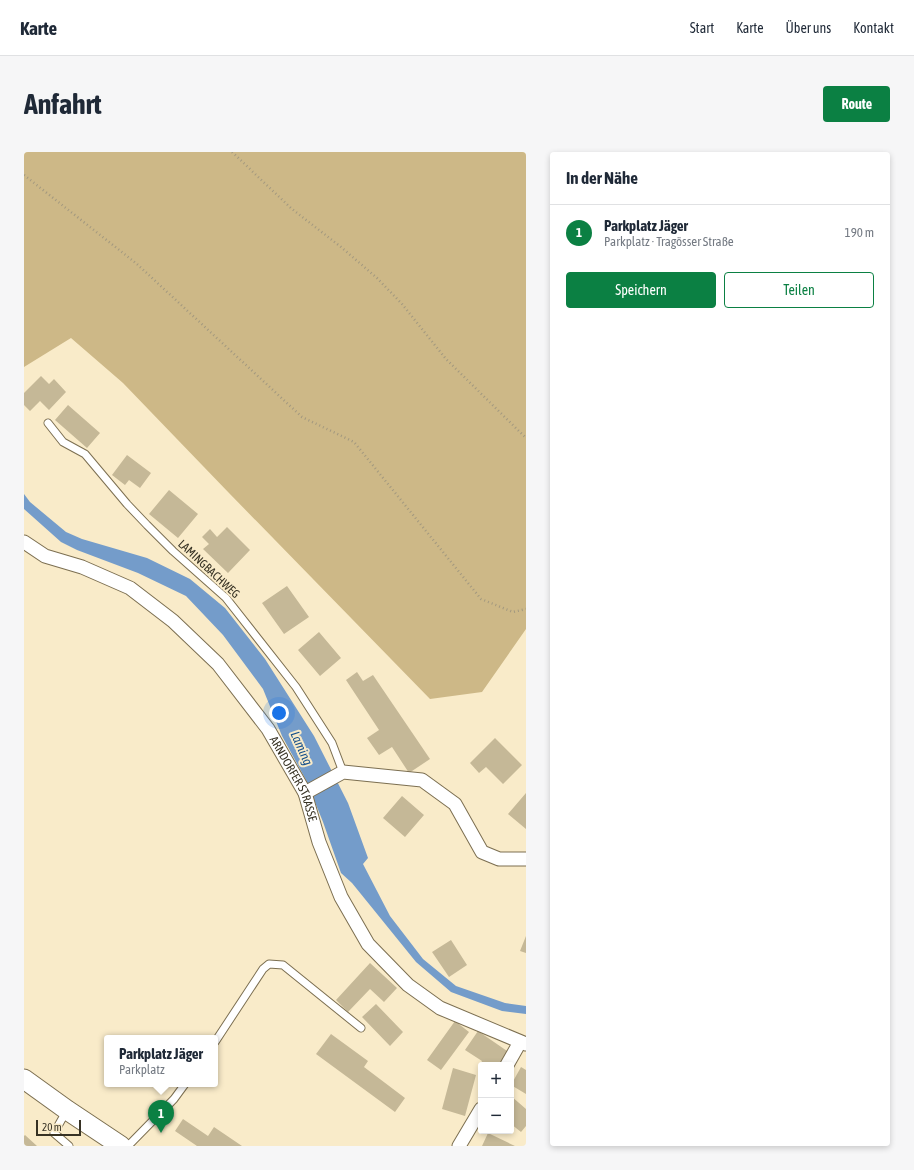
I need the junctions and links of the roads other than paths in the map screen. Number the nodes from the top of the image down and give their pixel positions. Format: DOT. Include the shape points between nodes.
graph roads {
  1 [pos="48,423"];
  2 [pos="24,542"];
  3 [pos="343,772"];
  4 [pos="305,793"];
  5 [pos="526,859"];
  6 [pos="361,1028"];
  7 [pos="218,1037"];
  8 [pos="523,1043"];
  9 [pos="509,1062"];
  10 [pos="24,1079"];
  11 [pos="183,1087"];
  12 [pos="67,1110"];
  13 [pos="478,1113"];
  14 [pos="69,1146"];
  15 [pos="121,1146"];
  16 [pos="128,1146"];
  17 [pos="459,1146"];
  1 -- 3 [label="lane, LAMINGBACHWEG" via="63,442 85,454 147,525 226,598 296,687 332,743"];
  2 -- 4 [label="street, ARNDORFER STRASSE" via="45,556 82,567 130,588 173,621 218,664 264,723"];
  3 -- 4 [label="street"];
  3 -- 5 [label="street" via="422,780 455,804 482,852 499,859"];
  4 -- 8 [label="street, ARNDORFER STRASSE" via="319,842 341,897 368,944 408,985 440,1008"];
  6 -- 7 [label="lane" via="283,965 269,964 263,969"];
  8 -- 9 [label="street"];
  10 -- 12 [label="main road"];
  11 -- 16 [label="lane"];
  12 -- 14 [label="lane" via="54,1133"];
  12 -- 15 [label="main road"];
  13 -- 17 [label="street"];
}
